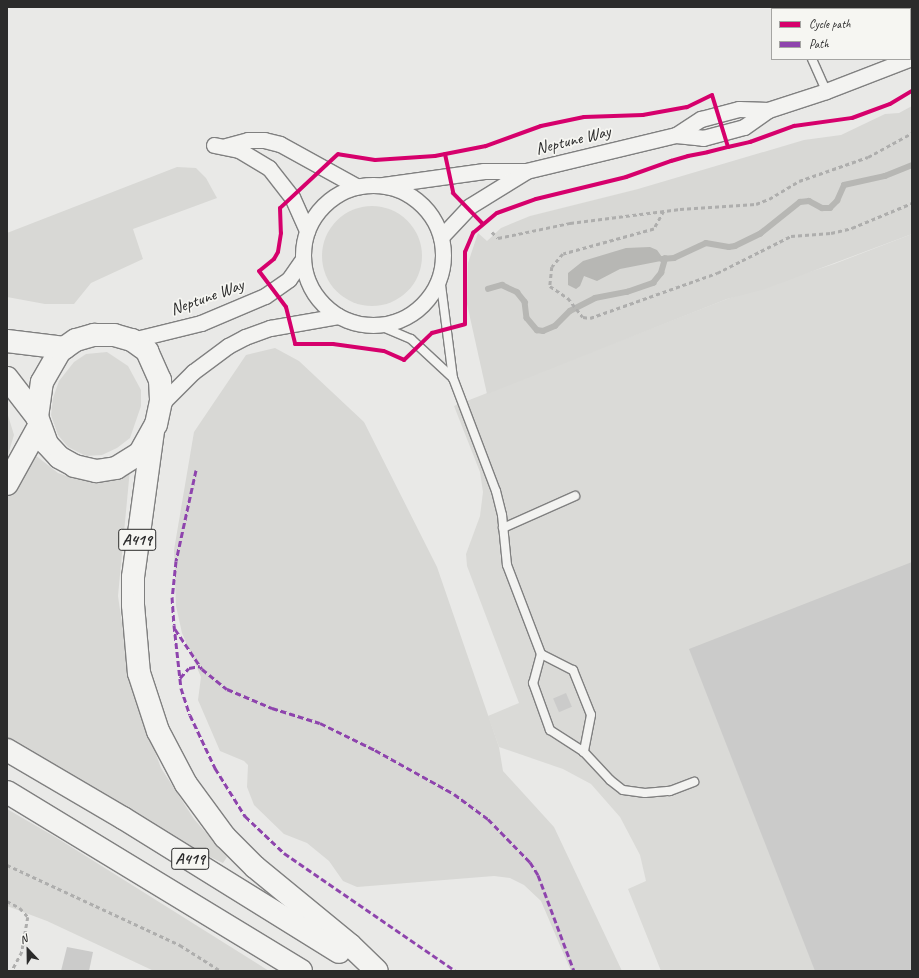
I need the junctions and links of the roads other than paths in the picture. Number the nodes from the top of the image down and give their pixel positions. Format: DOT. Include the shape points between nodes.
graph roads {
  1 [pos="812,60"];
  2 [pos="905,60"];
  3 [pos="826,91"];
  4 [pos="526,171"];
  5 [pos="384,185"];
  6 [pos="356,186"];
  7 [pos="306,231"];
  8 [pos="441,237"];
  9 [pos="302,259"];
  10 [pos="440,278"];
  11 [pos="338,316"];
  12 [pos="378,325"];
  13 [pos="7,340"];
  14 [pos="132,340"];
  15 [pos="65,348"];
  16 [pos="7,378"];
  17 [pos="453,378"];
  18 [pos="160,405"];
  19 [pos="38,422"];
  20 [pos="153,431"];
  21 [pos="7,484"];
  22 [pos="575,496"];
  23 [pos="503,528"];
  24 [pos="541,654"];
  25 [pos="7,750"];
  26 [pos="584,752"];
  27 [pos="694,782"];
  28 [pos="7,792"];
  29 [pos="301,971"];
  30 [pos="371,971"];
  31 [pos="377,971"];
  1 -- 3 [label="lane"];
  2 -- 3 [label="street, Neptune Way"];
  3 -- 4 [label="street, Neptune Way" via="768,110 739,109 701,119 676,135"];
  4 -- 5 [label="street, Neptune Way" via="484,171"];
  4 -- 8 [label="street, Neptune Way" via="470,206"];
  5 -- 6 [label="street"];
  5 -- 8 [label="street" via="409,194 420,202 430,212"];
  6 -- 7 [label="street" via="343,191 321,208"];
  6 -- 7 [label="street" via="280,144 248,140 220,145 253,157 282,182 294,200"];
  7 -- 9 [label="street"];
  8 -- 10 [label="street" via="443,264"];
  9 -- 11 [label="street" via="313,292 326,308"];
  9 -- 14 [label="street, Neptune Way" via="290,279 265,296 201,323"];
  10 -- 12 [label="street" via="434,290 416,310 404,318"];
  10 -- 17 [label="lane"];
  11 -- 12 [label="street" via="364,325"];
  11 -- 18 [label="street" via="270,328 245,337 228,346 193,372"];
  12 -- 17 [label="lane" via="411,339"];
  13 -- 15 [label="main road"];
  14 -- 15 [label="main road" via="114,335 94,334 76,340"];
  14 -- 18 [label="main road" via="147,351 154,362 160,380"];
  15 -- 19 [label="main road" via="49,368 42,382"];
  16 -- 19 [label="main road"];
  17 -- 23 [label="lane" via="496,491"];
  18 -- 20 [label="main road"];
  19 -- 20 [label="main road" via="47,444 60,457 75,466 96,471 116,468 128,462 140,453"];
  19 -- 21 [label="main road"];
  20 -- 31 [label="main road, A419" via="133,577 132,605 139,673 158,730 186,784 225,837 255,867 350,945"];
  22 -- 23 [label="lane"];
  23 -- 24 [label="lane" via="508,565"];
  24 -- 26 [label="lane" via="533,683 550,730"];
  24 -- 26 [label="lane" via="573,670 591,715"];
  25 -- 30 [label="main road, A419" via="123,818"];
  26 -- 27 [label="lane" via="623,790 645,793 670,791"];
  28 -- 29 [label="main road, A419"];
}
